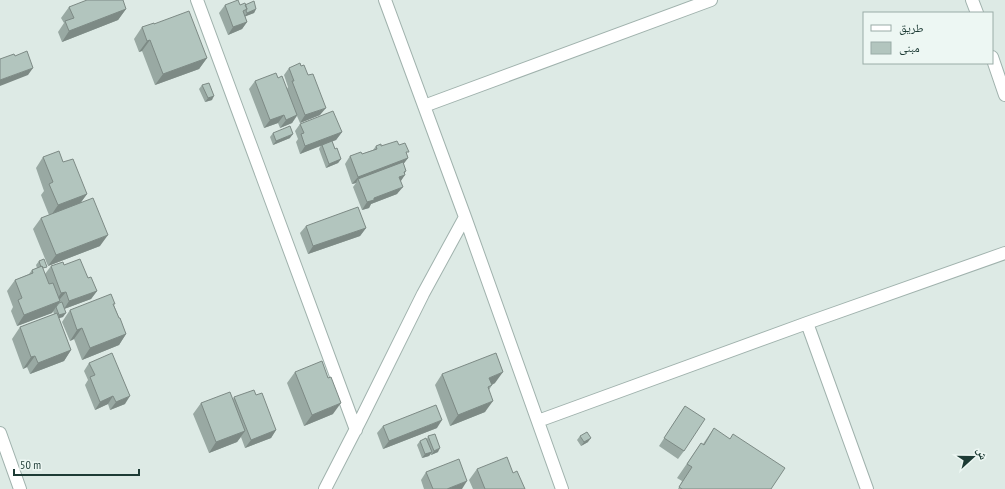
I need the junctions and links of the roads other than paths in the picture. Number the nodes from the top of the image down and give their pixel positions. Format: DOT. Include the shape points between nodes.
graph roads {
  1 [pos="197,0"];
  2 [pos="385,0"];
  3 [pos="711,0"];
  4 [pos="972,0"];
  5 [pos="976,12"];
  6 [pos="993,61"];
  7 [pos="1005,95"];
  8 [pos="424,106"];
  9 [pos="465,216"];
  10 [pos="1005,253"];
  11 [pos="807,323"];
  12 [pos="538,421"];
  13 [pos="356,430"];
  14 [pos="0,433"];
  15 [pos="20,489"];
  16 [pos="325,489"];
  17 [pos="562,489"];
  18 [pos="867,489"];
  1 -- 13 [label="street"];
  2 -- 8 [label="street"];
  3 -- 8 [label="street"];
  4 -- 5 [label="street"];
  6 -- 7 [label="street"];
  8 -- 9 [label="street"];
  9 -- 12 [label="street"];
  9 -- 13 [label="street" via="423,294"];
  10 -- 11 [label="street"];
  11 -- 12 [label="street"];
  11 -- 18 [label="street"];
  12 -- 17 [label="street"];
  13 -- 16 [label="street"];
  14 -- 15 [label="street"];
}
